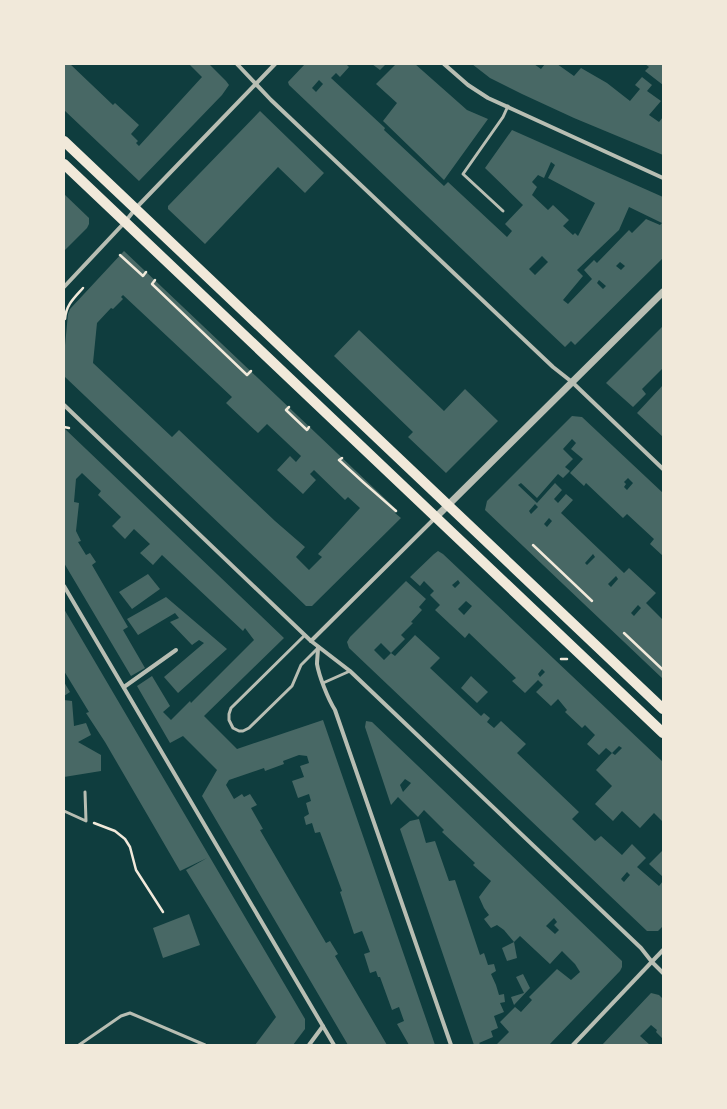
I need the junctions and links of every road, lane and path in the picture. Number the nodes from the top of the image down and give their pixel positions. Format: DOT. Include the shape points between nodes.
graph roads {
  1 [pos="237,64"];
  2 [pos="275,64"];
  3 [pos="444,64"];
  4 [pos="256,84"];
  5 [pos="508,106"];
  6 [pos="64,140"];
  7 [pos="64,164"];
  8 [pos="663,178"];
  9 [pos="136,208"];
  10 [pos="503,211"];
  11 [pos="125,222"];
  12 [pos="120,255"];
  13 [pos="146,272"];
  14 [pos="155,280"];
  15 [pos="65,284"];
  16 [pos="83,288"];
  17 [pos="663,292"];
  18 [pos="65,319"];
  19 [pos="251,371"];
  20 [pos="572,382"];
  21 [pos="64,405"];
  22 [pos="289,407"];
  23 [pos="64,427"];
  24 [pos="309,427"];
  25 [pos="69,428"];
  26 [pos="342,458"];
  27 [pos="663,469"];
  28 [pos="448,505"];
  29 [pos="396,511"];
  30 [pos="436,517"];
  31 [pos="532,545"];
  32 [pos="64,586"];
  33 [pos="592,601"];
  34 [pos="624,633"];
  35 [pos="305,635"];
  36 [pos="311,641"];
  37 [pos="318,647"];
  38 [pos="176,650"];
  39 [pos="663,670"];
  40 [pos="350,671"];
  41 [pos="323,683"];
  42 [pos="124,687"];
  43 [pos="663,709"];
  44 [pos="663,732"];
  45 [pos="85,792"];
  46 [pos="64,811"];
  47 [pos="86,821"];
  48 [pos="163,912"];
  49 [pos="663,950"];
  50 [pos="652,962"];
  51 [pos="663,972"];
  52 [pos="323,1026"];
  53 [pos="79,1045"];
  54 [pos="205,1045"];
  55 [pos="309,1045"];
  56 [pos="334,1045"];
  57 [pos="451,1045"];
  58 [pos="573,1045"];
  1 -- 4 [label="street"];
  2 -- 4 [label="street"];
  3 -- 5 [label="street" via="468,86"];
  4 -- 9 [label="street"];
  4 -- 20 [label="street" via="553,367"];
  5 -- 8 [label="street"];
  5 -- 10 [label="lane" via="463,174"];
  6 -- 9 [label="main road"];
  7 -- 11 [label="main road"];
  9 -- 11 [label="street"];
  9 -- 28 [label="main road"];
  11 -- 15 [label="street"];
  11 -- 30 [label="main road"];
  12 -- 13 [label="path" via="143,276"];
  14 -- 19 [label="path" via="152,284 247,374"];
  16 -- 18 [label="path" via="68,305"];
  17 -- 20 [label="street"];
  20 -- 27 [label="street"];
  20 -- 28 [label="street"];
  21 -- 35 [label="street"];
  22 -- 24 [label="path" via="286,410 307,430"];
  23 -- 25 [label="path"];
  26 -- 29 [label="path" via="339,460"];
  28 -- 30 [label="street"];
  28 -- 43 [label="main road"];
  30 -- 36 [label="street"];
  30 -- 44 [label="main road"];
  31 -- 33 [label="path"];
  32 -- 42 [label="street"];
  34 -- 39 [label="path"];
  35 -- 36 [label="street"];
  35 -- 37 [label="lane" via="231,708 229,720 236,731 243,731 253,725 292,686 301,665"];
  36 -- 37 [label="street"];
  37 -- 40 [label="street"];
  37 -- 41 [label="street" via="317,664"];
  38 -- 42 [label="street"];
  40 -- 41 [label="lane"];
  40 -- 50 [label="street" via="636,942"];
  41 -- 57 [label="street"];
  42 -- 52 [label="street"];
  45 -- 47 [label="lane"];
  46 -- 47 [label="lane"];
  47 -- 48 [label="path" via="116,831 125,839 130,847 136,870"];
  49 -- 50 [label="street"];
  50 -- 51 [label="street"];
  50 -- 58 [label="street"];
  52 -- 55 [label="street"];
  52 -- 56 [label="street"];
  53 -- 54 [label="lane" via="121,1016 130,1013"];
}
